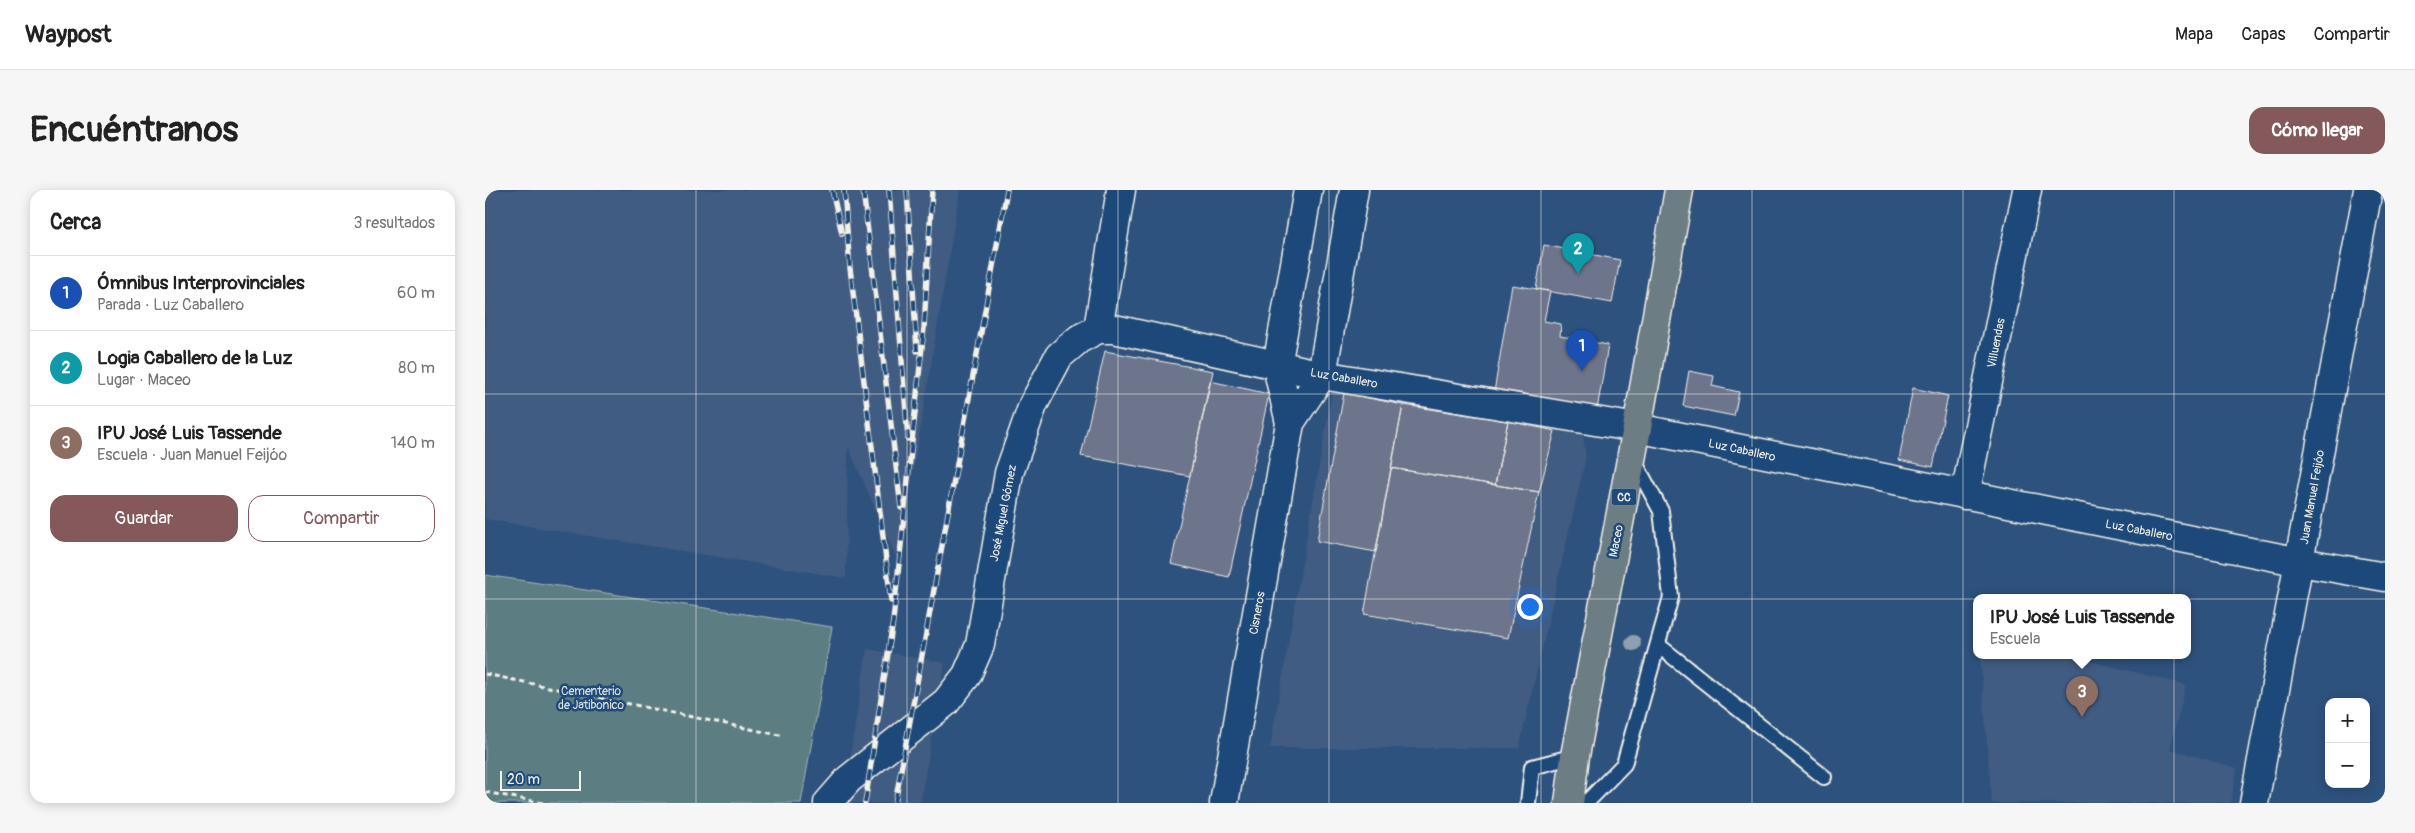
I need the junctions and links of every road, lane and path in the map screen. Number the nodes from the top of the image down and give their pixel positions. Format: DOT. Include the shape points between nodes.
graph roads {
  1 [pos="1121,190"];
  2 [pos="1308,190"];
  3 [pos="1354,190"];
  4 [pos="1679,190"];
  5 [pos="2027,190"];
  6 [pos="2368,190"];
  7 [pos="1098,329"];
  8 [pos="1277,366"];
  9 [pos="1322,375"];
  10 [pos="1291,423"];
  11 [pos="1637,428"];
  12 [pos="1632,457"];
  13 [pos="1965,495"];
  14 [pos="2300,562"];
  15 [pos="2385,577"];
  16 [pos="1658,645"];
  17 [pos="485,674"];
  18 [pos="784,736"];
  19 [pos="1575,756"];
  20 [pos="1824,777"];
  21 [pos="485,792"];
  22 [pos="543,803"];
  23 [pos="828,803"];
  24 [pos="1224,803"];
  25 [pos="1528,803"];
  26 [pos="1569,803"];
  27 [pos="1586,803"];
  28 [pos="2254,803"];
  1 -- 7 [label="street"];
  2 -- 8 [label="street, Cisneros"];
  3 -- 9 [label="street, Cisneros"];
  4 -- 11 [label="highway, Maceo / CC"];
  5 -- 13 [label="street, Villuendas"];
  6 -- 14 [label="street, Juan Manuel Feijóo"];
  7 -- 8 [label="street, Luz Caballero" via="1114,329"];
  7 -- 23 [label="street, José Miguel Gómez" via="1079,338 1059,356 1033,405 1009,473 980,645 967,675 946,702 849,779"];
  8 -- 9 [label="street, Luz Caballero"];
  8 -- 10 [label="street, Cisneros"];
  9 -- 10 [label="street, Cisneros"];
  9 -- 11 [label="street, Luz Caballero"];
  10 -- 24 [label="street, Cisneros"];
  11 -- 12 [label="highway, Maceo / CC"];
  11 -- 13 [label="street, Luz Caballero"];
  12 -- 16 [label="lane" via="1661,512 1671,597"];
  12 -- 19 [label="highway, Maceo / CC"];
  13 -- 14 [label="street, Luz Caballero"];
  14 -- 15 [label="street, Luz Caballero"];
  14 -- 28 [label="street, Juan Manuel Feijóo"];
  16 -- 20 [label="lane"];
  16 -- 27 [label="lane" via="1624,764"];
  17 -- 18 [label="path"];
  19 -- 25 [label="lane" via="1532,767"];
  19 -- 26 [label="highway, Maceo / CC"];
  21 -- 22 [label="path"];
}
